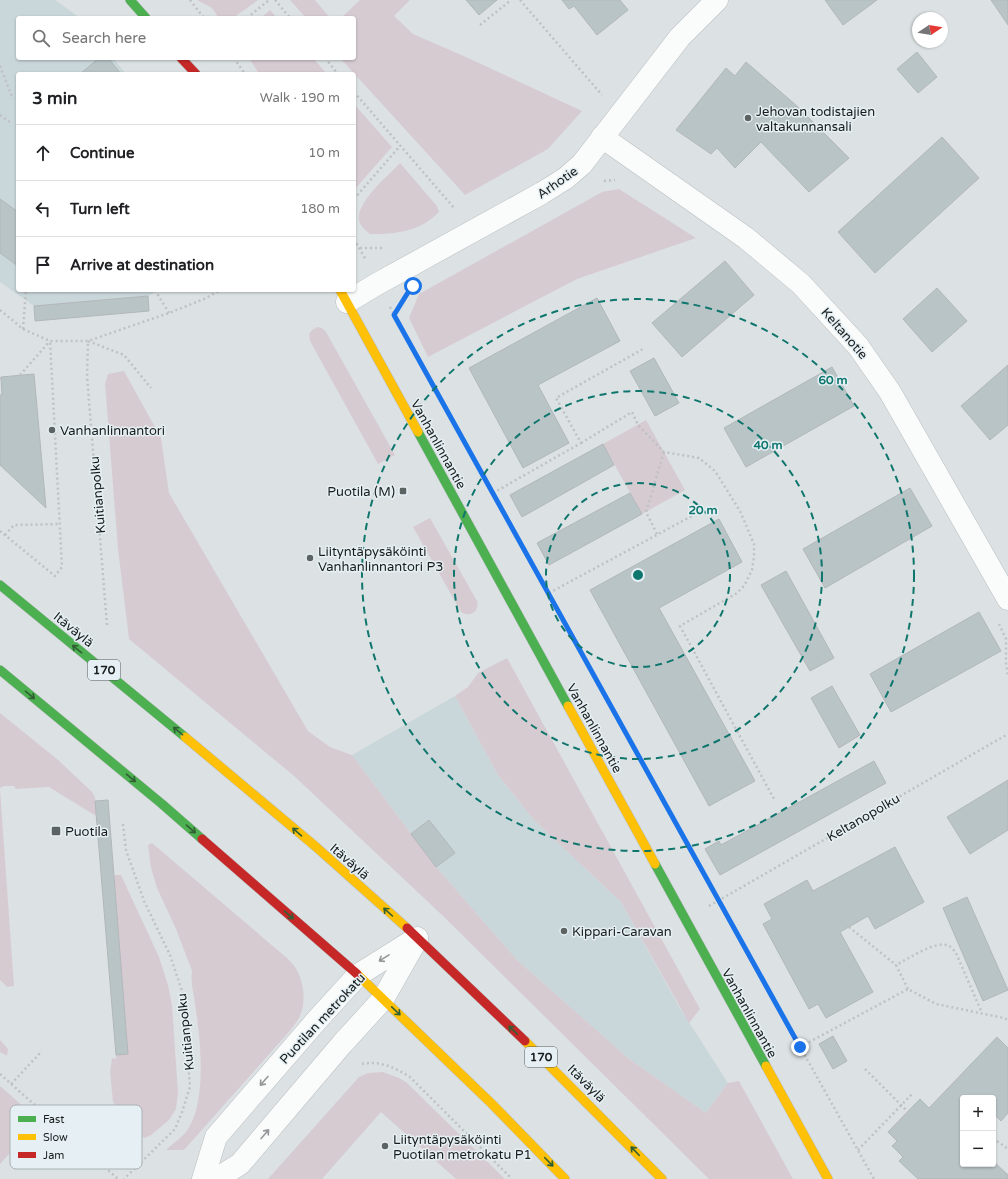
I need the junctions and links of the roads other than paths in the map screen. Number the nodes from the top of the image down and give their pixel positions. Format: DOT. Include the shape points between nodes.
graph roads {
  1 [pos="130,0"];
  2 [pos="717,0"];
  3 [pos="144,16"];
  4 [pos="184,60"];
  5 [pos="194,72"];
  6 [pos="602,137"];
  7 [pos="356,291"];
  8 [pos="354,292"];
  9 [pos="343,296"];
  10 [pos="0,586"];
  11 [pos="1008,599"];
  12 [pos="0,670"];
  13 [pos="417,938"];
  14 [pos="358,975"];
  15 [pos="383,999"];
  16 [pos="203,1179"];
  17 [pos="216,1179"];
  18 [pos="565,1179"];
  19 [pos="662,1179"];
  20 [pos="828,1179"];
  1 -- 3 [label="main road"];
  2 -- 6 [label="street, Arhotie" via="680,37"];
  4 -- 5 [label="main road"];
  6 -- 7 [label="street, Arhotie" via="582,164 566,178 377,284"];
  6 -- 11 [label="street, Keltanotie" via="746,238 801,284 858,346 890,392"];
  8 -- 9 [label="street, Arhotie"];
  9 -- 20 [label="main road, Vanhanlinnantie"];
  13 -- 10 [label="main road, Itäväylä / 170, one-way" via="208,756"];
  12 -- 14 [label="main road, one-way" via="162,804"];
  13 -- 14 [label="street, Puotilan metrokatu, one-way"];
  13 -- 15 [label="street"];
  19 -- 13 [label="main road, Itäväylä / 170, one-way" via="581,1095"];
  14 -- 15 [label="main road"];
  14 -- 16 [label="street, Puotilan metrokatu, one-way" via="216,1137"];
  17 -- 15 [label="street, one-way" via="240,1164"];
  15 -- 18 [label="main road, one-way"];
}
